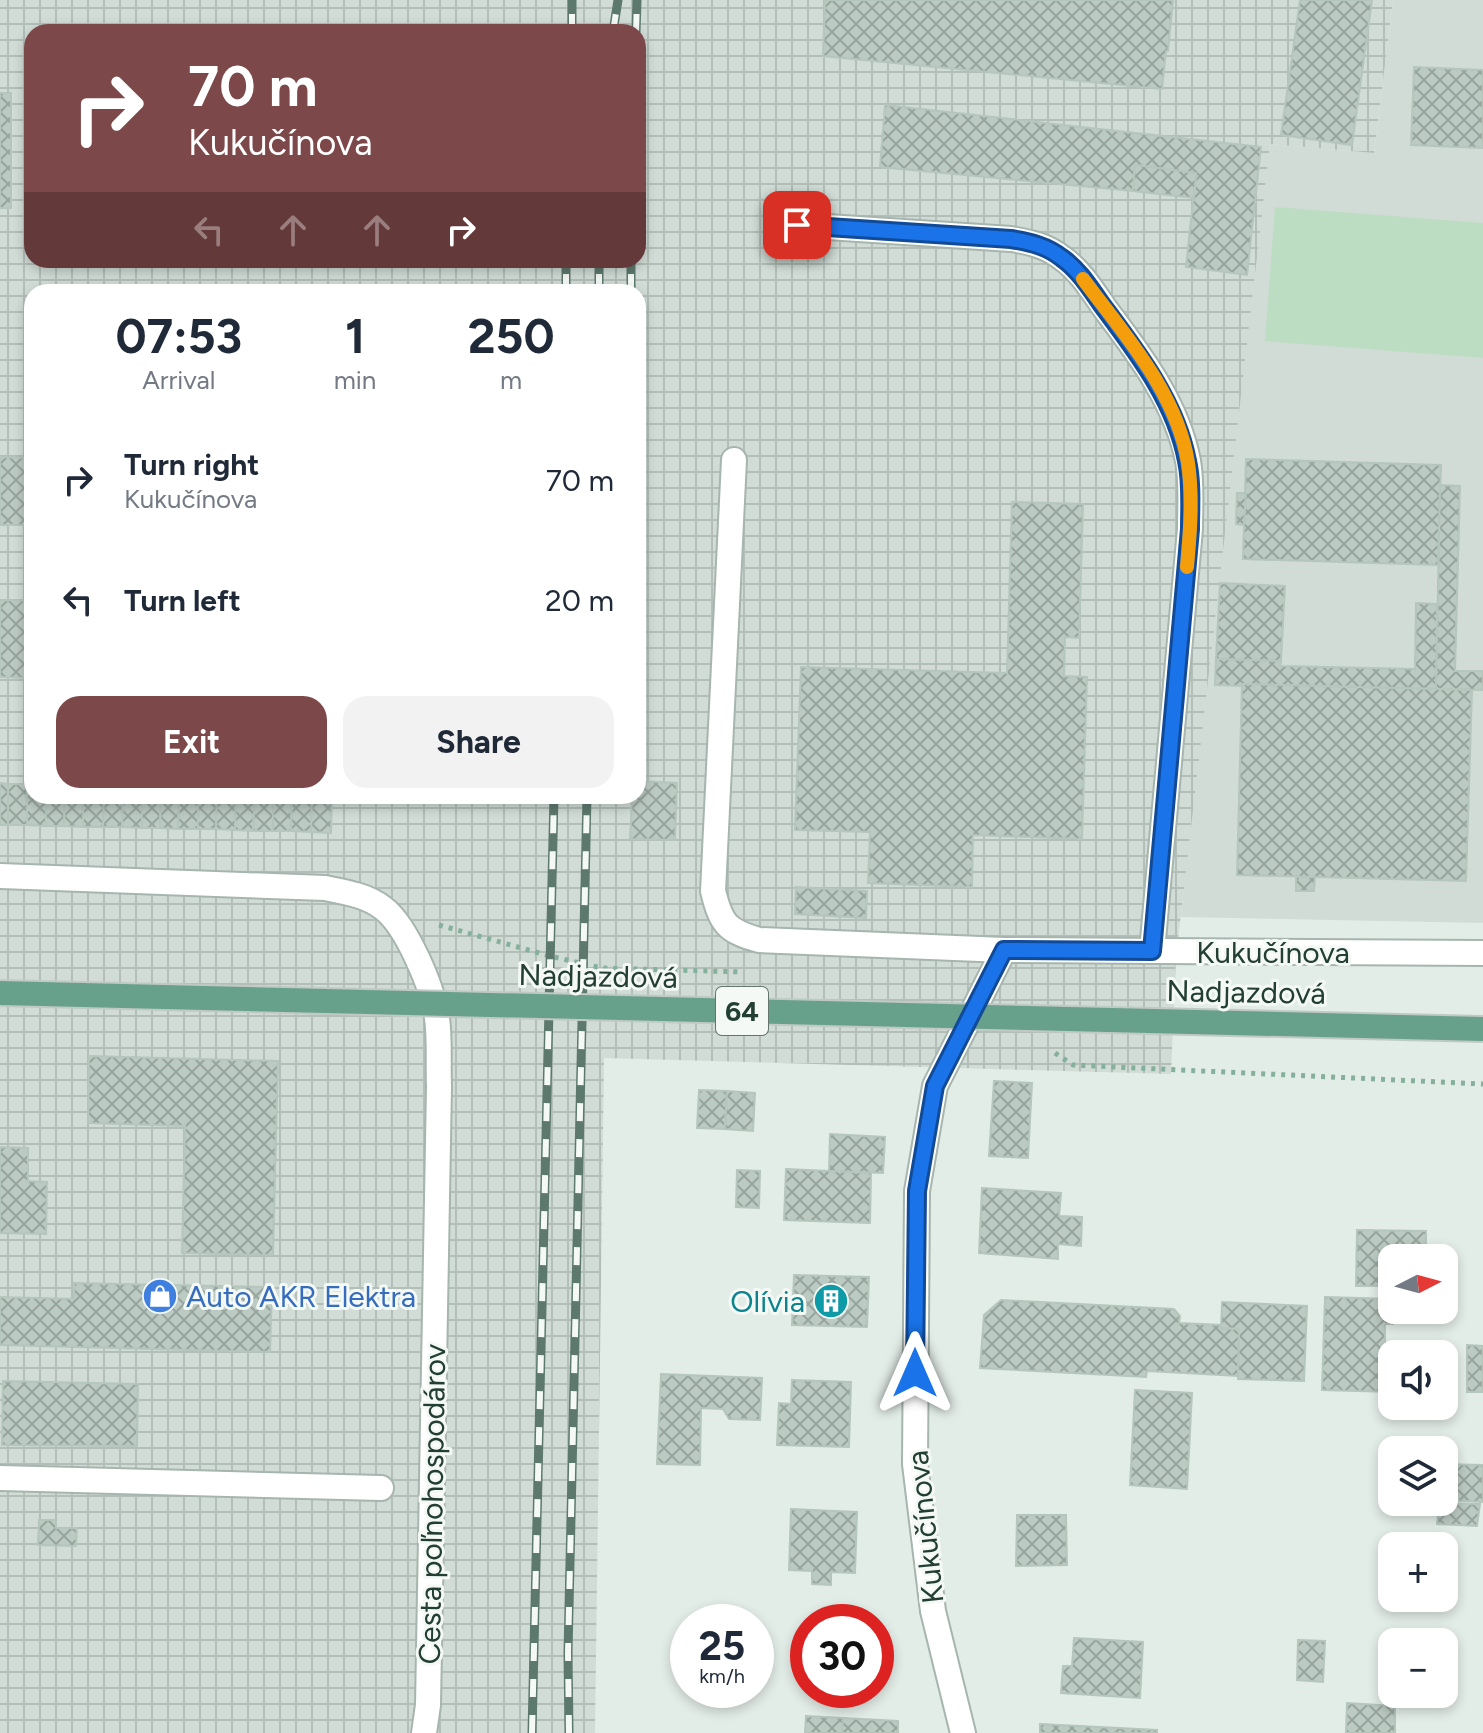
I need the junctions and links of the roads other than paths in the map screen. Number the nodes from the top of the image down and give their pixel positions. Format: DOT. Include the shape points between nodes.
graph roads {
  1 [pos="797,225"];
  2 [pos="734,460"];
  3 [pos="0,876"];
  4 [pos="1004,950"];
  5 [pos="1152,951"];
  6 [pos="1483,953"];
  7 [pos="0,993"];
  8 [pos="1483,1029"];
  9 [pos="0,1478"];
  10 [pos="381,1488"];
  11 [pos="424,1733"];
  12 [pos="963,1733"];
  1 -- 5 [label="street" via="1011,239 1047,248 1076,270 1159,386 1187,461 1190,529"];
  2 -- 4 [label="street" via="713,891 726,925 759,940"];
  3 -- 11 [label="street, Cesta poľnohospodárov" via="325,888 360,896 385,909 423,967 437,1016 439,1086"];
  4 -- 5 [label="street, Kukučínova"];
  4 -- 12 [label="street, Kukučínova" via="935,1086 917,1191 915,1464 933,1611"];
  5 -- 6 [label="street, Kukučínova"];
  7 -- 8 [label="main road, Nadjazdová / 64, bridge"];
  9 -- 10 [label="street"];
}
